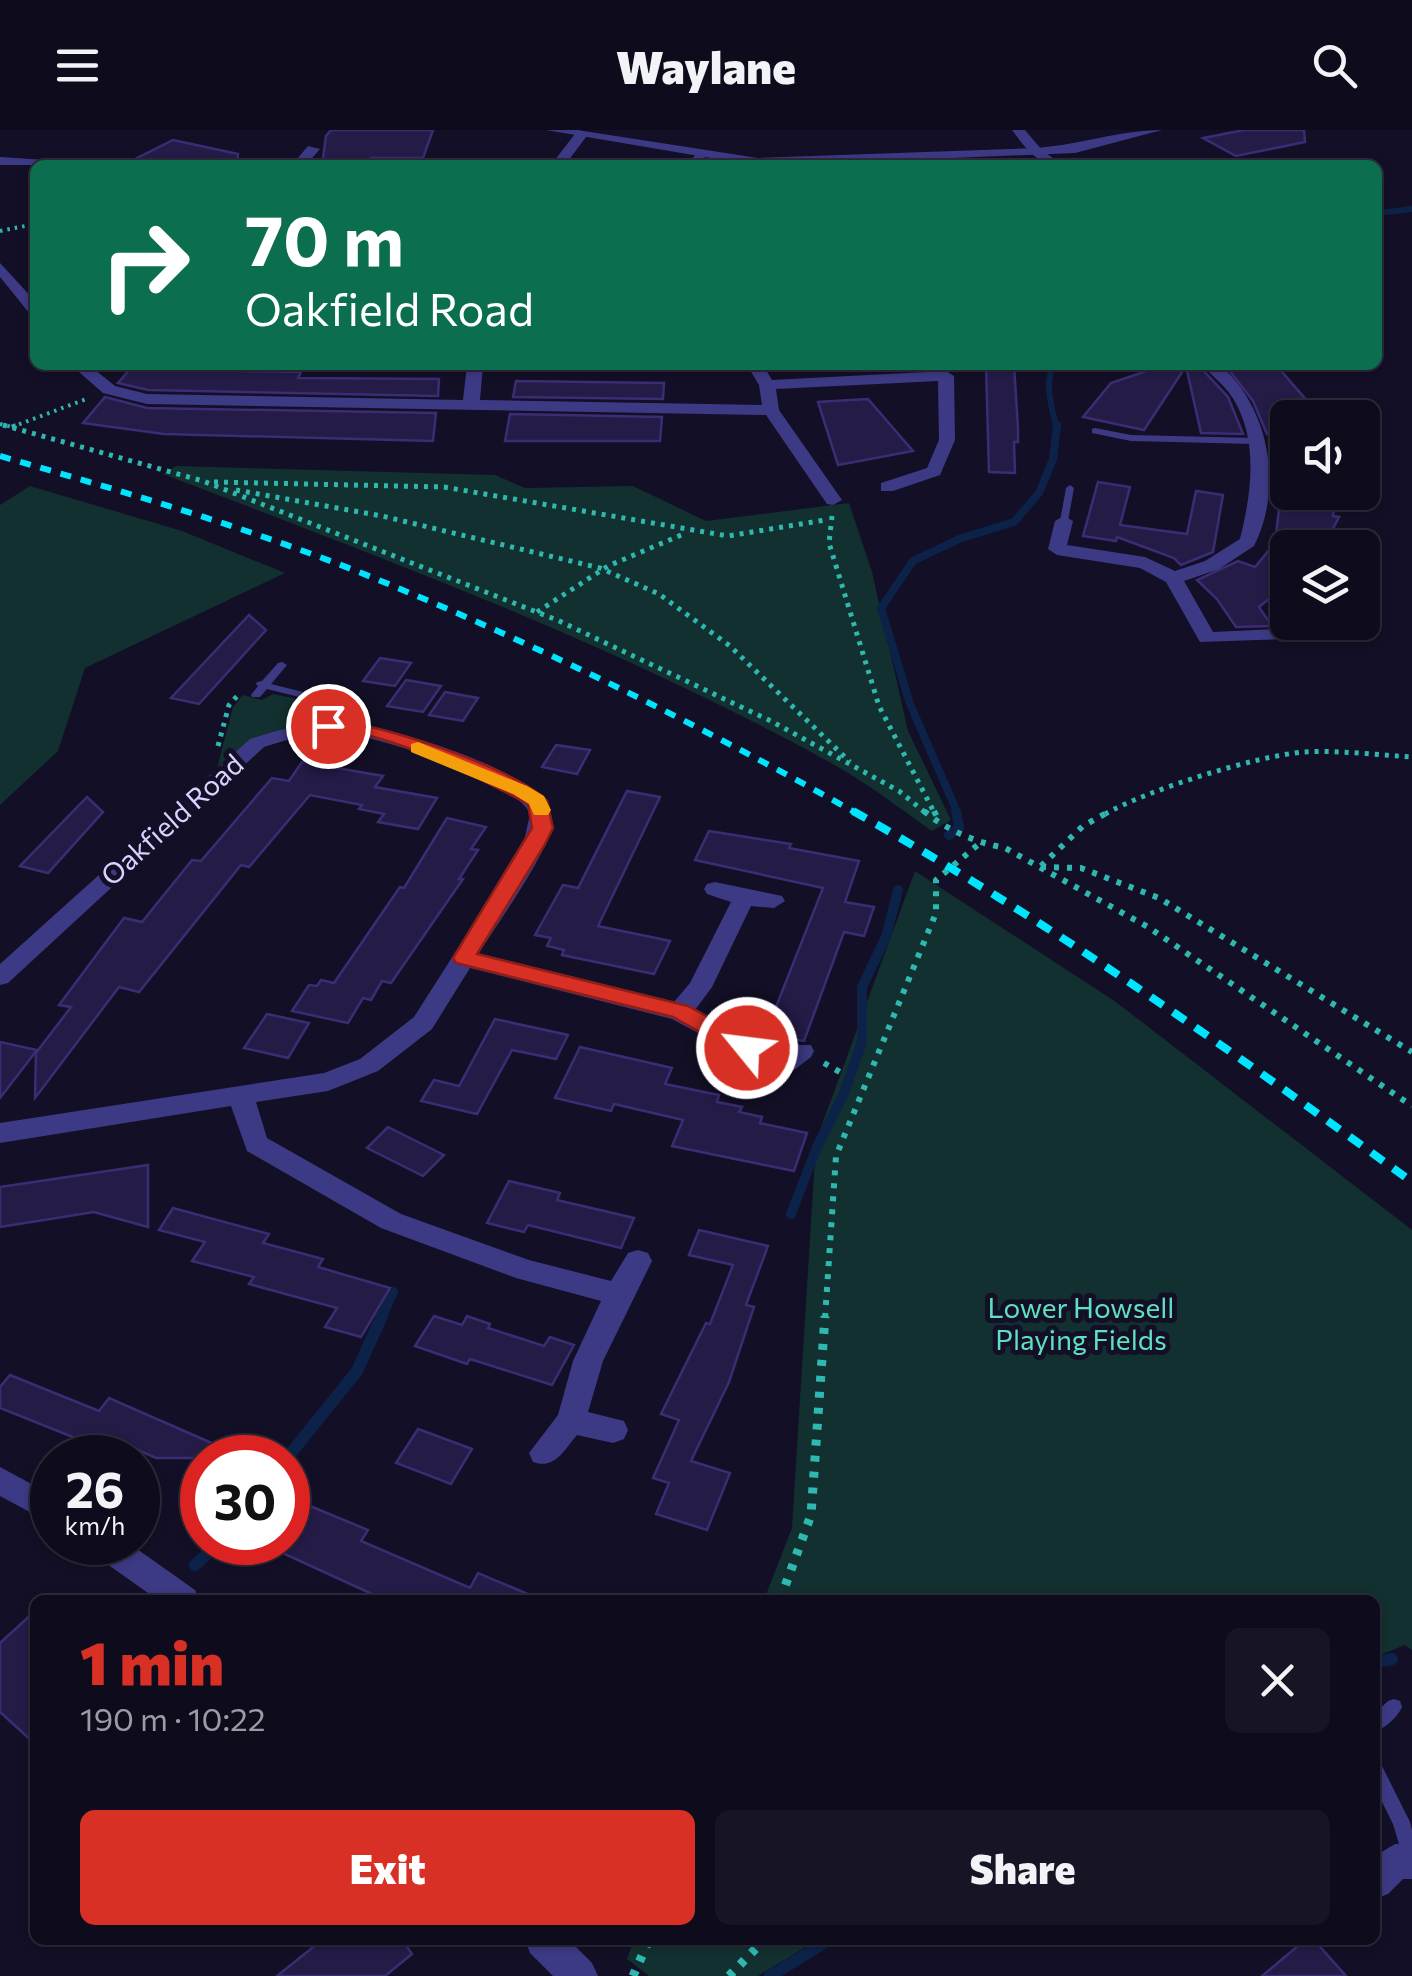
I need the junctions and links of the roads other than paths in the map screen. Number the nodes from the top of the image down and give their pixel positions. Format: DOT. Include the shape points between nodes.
graph roads {
  1 [pos="552,130"];
  2 [pos="1018,130"];
  3 [pos="1156,130"];
  4 [pos="584,133"];
  5 [pos="313,149"];
  6 [pos="1036,152"];
  7 [pos="303,160"];
  8 [pos="562,160"];
  9 [pos="697,160"];
  10 [pos="814,160"];
  11 [pos="1048,160"];
  12 [pos="0,161"];
  13 [pos="30,163"];
  14 [pos="0,268"];
  15 [pos="30,305"];
  16 [pos="85,370"];
  17 [pos="474,370"];
  18 [pos="758,370"];
  19 [pos="1216,370"];
  20 [pos="947,371"];
  21 [pos="766,385"];
  22 [pos="471,403"];
  23 [pos="771,410"];
  24 [pos="1095,431"];
  25 [pos="1255,441"];
  26 [pos="887,487"];
  27 [pos="1070,488"];
  28 [pos="832,509"];
  29 [pos="1064,521"];
  30 [pos="1174,578"];
  31 [pos="1270,635"];
  32 [pos="282,665"];
  33 [pos="328,726"];
  34 [pos="715,889"];
  35 [pos="744,898"];
  36 [pos="774,901"];
  37 [pos="464,958"];
  38 [pos="0,977"];
  39 [pos="680,1012"];
  40 [pos="802,1051"];
  41 [pos="240,1097"];
  42 [pos="0,1133"];
  43 [pos="638,1262"];
  44 [pos="618,1294"];
  45 [pos="571,1420"];
  46 [pos="613,1430"];
  47 [pos="544,1453"];
  48 [pos="0,1480"];
  49 [pos="30,1498"];
  50 [pos="134,1565"];
  51 [pos="177,1595"];
  52 [pos="1394,1707"];
  53 [pos="1380,1720"];
  54 [pos="1380,1780"];
  55 [pos="1412,1861"];
  56 [pos="1380,1877"];
  57 [pos="548,1945"];
  58 [pos="579,1976"];
  1 -- 4 [label="street"];
  2 -- 6 [label="street"];
  3 -- 6 [label="street"];
  4 -- 8 [label="street"];
  4 -- 9 [label="street"];
  5 -- 7 [label="street"];
  6 -- 10 [label="street"];
  6 -- 11 [label="street"];
  12 -- 13 [label="street"];
  14 -- 15 [label="street"];
  16 -- 22 [label="street" via="109,390 168,400"];
  17 -- 22 [label="street"];
  18 -- 21 [label="street"];
  19 -- 25 [label="street" via="1238,390"];
  20 -- 21 [label="street"];
  20 -- 26 [label="street" via="947,440 934,471"];
  21 -- 23 [label="street"];
  22 -- 23 [label="street"];
  23 -- 28 [label="street"];
  24 -- 25 [label="lane"];
  25 -- 30 [label="street" via="1259,504 1248,542"];
  27 -- 29 [label="lane"];
  29 -- 30 [label="street" via="1055,556 1145,563"];
  30 -- 31 [label="street" via="1208,638"];
  32 -- 33 [label="lane" via="261,688 331,702 335,711"];
  33 -- 37 [label="street, Oakfield Road" via="392,738 538,801 542,828 534,846"];
  33 -- 38 [label="street, Oakfield Road" via="257,743"];
  34 -- 35 [label="street"];
  35 -- 36 [label="street"];
  35 -- 39 [label="street" via="700,987"];
  37 -- 39 [label="street"];
  37 -- 41 [label="street, Oakfield Road" via="423,1023 369,1064 328,1082"];
  39 -- 40 [label="street" via="771,1074"];
  41 -- 42 [label="street, Oakfield Road"];
  41 -- 44 [label="street" via="256,1144 392,1221 526,1270"];
  43 -- 44 [label="street"];
  44 -- 45 [label="street"];
  45 -- 46 [label="street"];
  45 -- 47 [label="street"];
  48 -- 49 [label="street"];
  50 -- 51 [label="street"];
  52 -- 53 [label="lane"];
  54 -- 55 [label="lane"];
  55 -- 56 [label="street" via="1395,1862"];
  57 -- 58 [label="street"];
}
